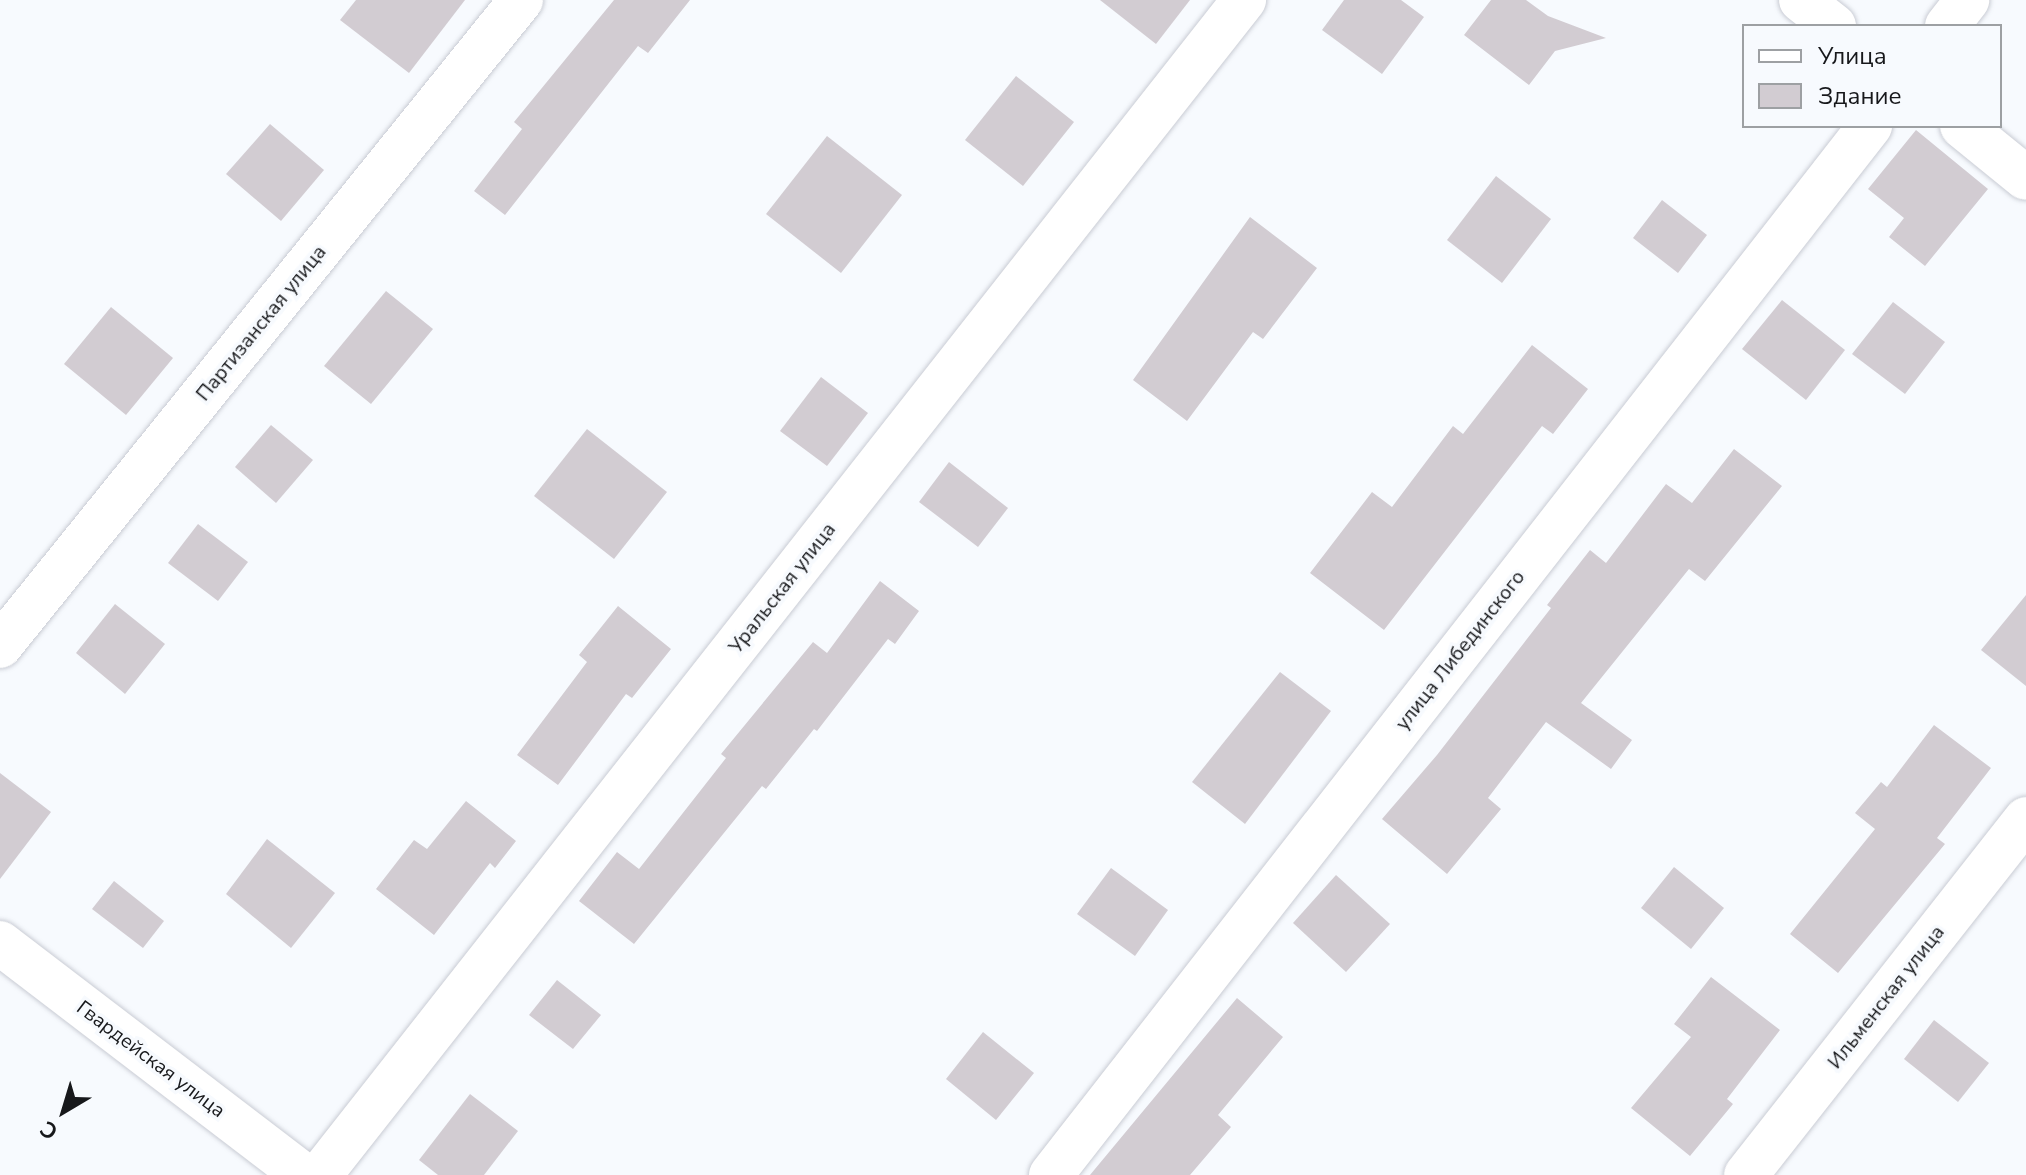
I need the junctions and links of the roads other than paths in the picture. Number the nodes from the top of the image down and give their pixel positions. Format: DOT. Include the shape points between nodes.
graph roads {
  1 [pos="521,0"];
  2 [pos="1244,0"];
  3 [pos="1801,0"];
  4 [pos="1967,0"];
  5 [pos="1831,24"];
  6 [pos="1949,24"];
  7 [pos="1868,128"];
  8 [pos="1964,128"];
  9 [pos="2026,178"];
  10 [pos="0,646"];
  11 [pos="2026,819"];
  12 [pos="0,943"];
  13 [pos="303,1175"];
  14 [pos="320,1175"];
  15 [pos="1051,1175"];
  16 [pos="1746,1175"];
  1 -- 10 [label="street, Партизанская улица"];
  2 -- 14 [label="street, Уральская улица"];
  3 -- 5 [label="street"];
  4 -- 6 [label="street"];
  7 -- 15 [label="street, улица Либединского"];
  8 -- 9 [label="street"];
  11 -- 16 [label="street, Ильменская улица"];
  12 -- 13 [label="street, Гвардейская улица"];
}
